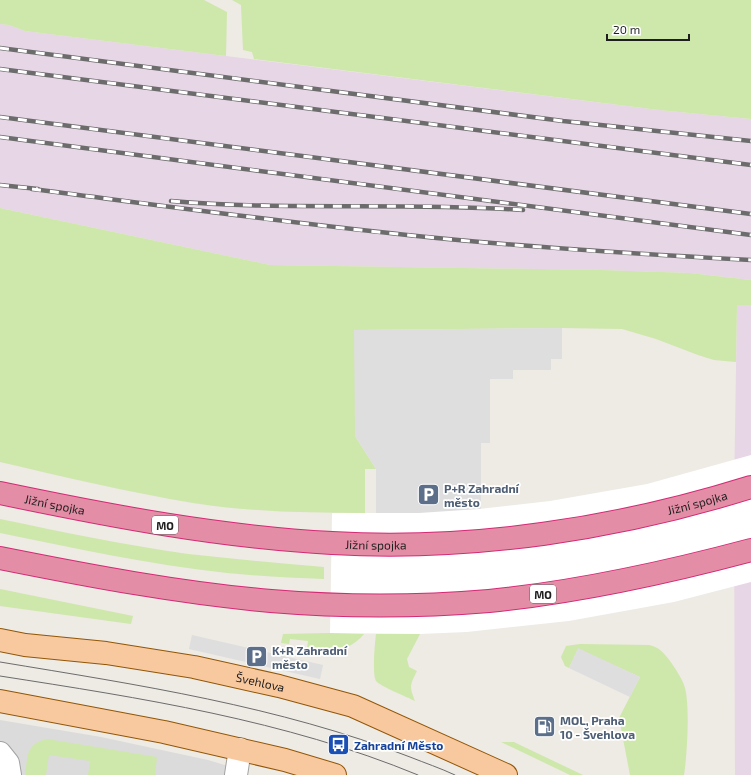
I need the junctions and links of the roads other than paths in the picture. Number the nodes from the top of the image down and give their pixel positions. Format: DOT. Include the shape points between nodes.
graph roads {
  1 [pos="751,487"];
  2 [pos="0,493"];
  3 [pos="751,550"];
  4 [pos="0,558"];
  5 [pos="0,640"];
  6 [pos="0,701"];
  7 [pos="240,749"];
  8 [pos="0,753"];
  9 [pos="10,775"];
  10 [pos="236,775"];
  11 [pos="335,775"];
  12 [pos="506,775"];
  1 -- 2 [label="highway, Jižní spojka / MO" via="659,512 563,531 434,543 333,543 205,531 134,520"];
  3 -- 4 [label="highway, MO" via="645,576 555,592 488,601 421,604 271,601 198,593"];
  5 -- 12 [label="main road, Švehlova" via="194,667 353,706"];
  6 -- 7 [label="main road"];
  7 -- 10 [label="street"];
  7 -- 11 [label="main road"];
  8 -- 9 [label="street" via="8,763"];
}
